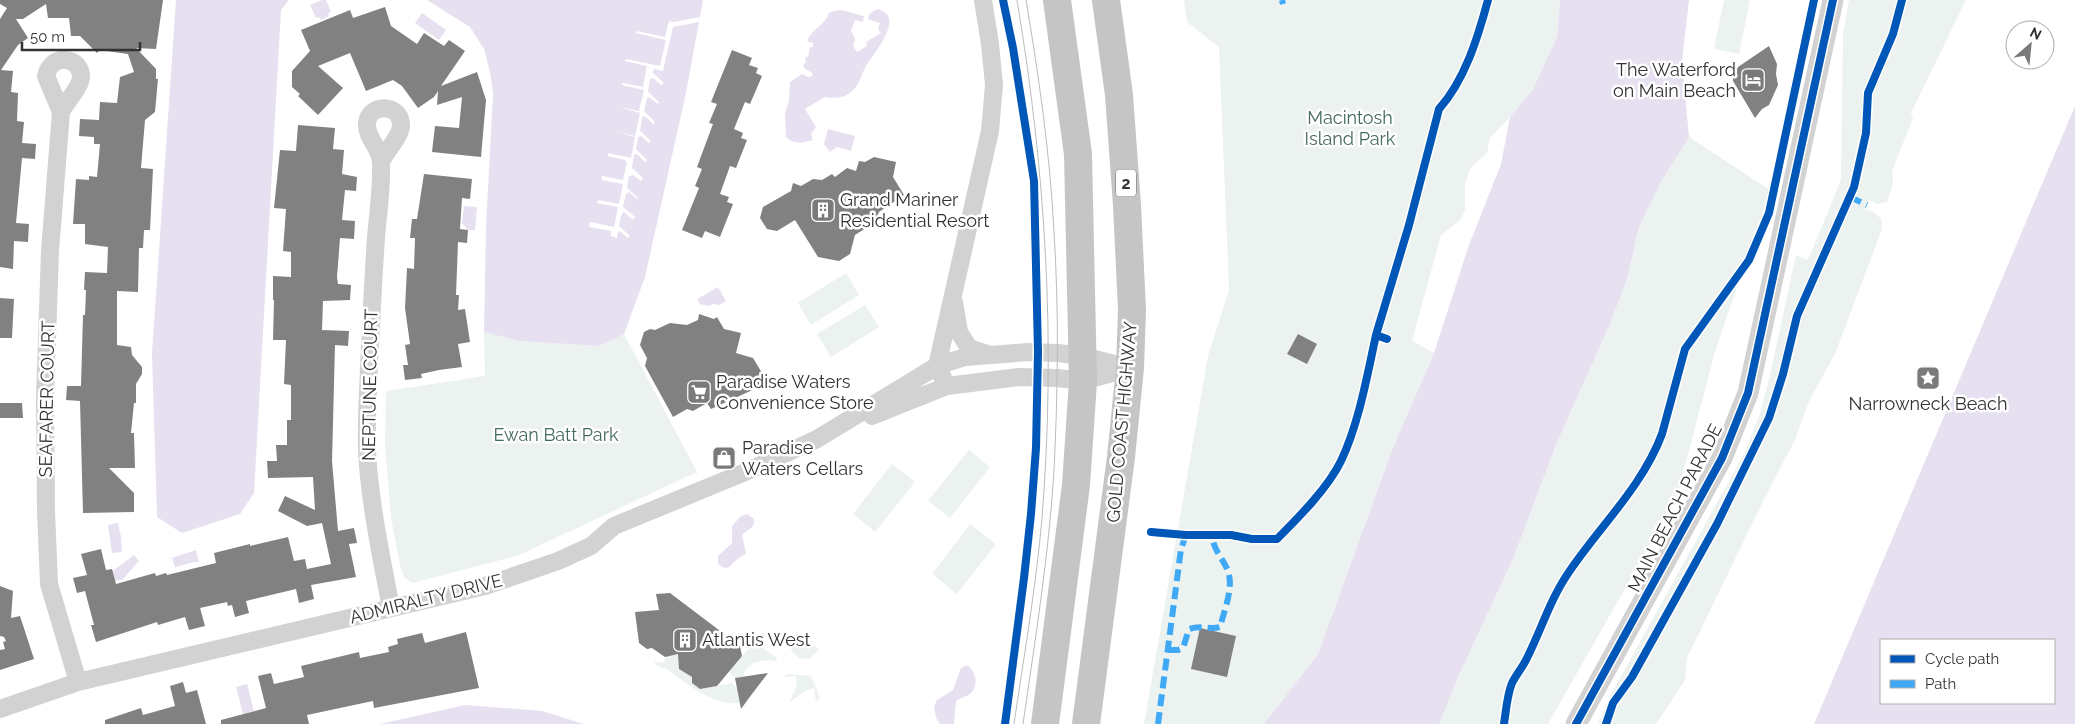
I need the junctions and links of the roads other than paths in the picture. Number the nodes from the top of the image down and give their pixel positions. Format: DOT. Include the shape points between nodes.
graph roads {
  1 [pos="982,0"];
  2 [pos="1057,0"];
  3 [pos="1106,0"];
  4 [pos="1833,0"];
  5 [pos="61,112"];
  6 [pos="382,160"];
  7 [pos="952,292"];
  8 [pos="990,354"];
  9 [pos="937,366"];
  10 [pos="1083,368"];
  11 [pos="1130,368"];
  12 [pos="947,386"];
  13 [pos="830,432"];
  14 [pos="391,608"];
  15 [pos="78,682"];
  16 [pos="0,709"];
  17 [pos="1045,724"];
  18 [pos="1086,724"];
  19 [pos="1576,724"];
  1 -- 7 [label="street" via="994,85 990,131"];
  2 -- 10 [label="highway" via="1078,154"];
  3 -- 11 [label="highway, GOLD COAST HIGHWAY / 2" via="1127,205 1132,310"];
  4 -- 19 [label="street, MAIN BEACH PARADE" via="1748,393 1722,458"];
  5 -- 15 [label="street, SEAFARER COURT" via="50,250 45,398 46,510 49,584"];
  6 -- 14 [label="street, NEPTUNE COURT" via="367,411 368,465"];
  7 -- 8 [label="street" via="959,332 969,348"];
  7 -- 9 [label="street"];
  8 -- 9 [label="street, ADMIRALTY DRIVE" via="965,357"];
  8 -- 10 [label="street, ADMIRALTY DRIVE" via="1038,352"];
  9 -- 12 [label="street"];
  9 -- 13 [label="street, ADMIRALTY DRIVE"];
  10 -- 11 [label="street"];
  10 -- 11 [label="street"];
  10 -- 12 [label="street, ADMIRALTY DRIVE" via="1057,378 1019,377"];
  10 -- 17 [label="highway" via="1076,485"];
  11 -- 18 [label="highway, GOLD COAST HIGHWAY / 2"];
  12 -- 13 [label="street, ADMIRALTY DRIVE"];
  13 -- 14 [label="street, ADMIRALTY DRIVE" via="742,474 614,526 591,546 566,557 485,586"];
  14 -- 15 [label="street, ADMIRALTY DRIVE"];
  15 -- 16 [label="street, ADMIRALTY DRIVE"];
}
